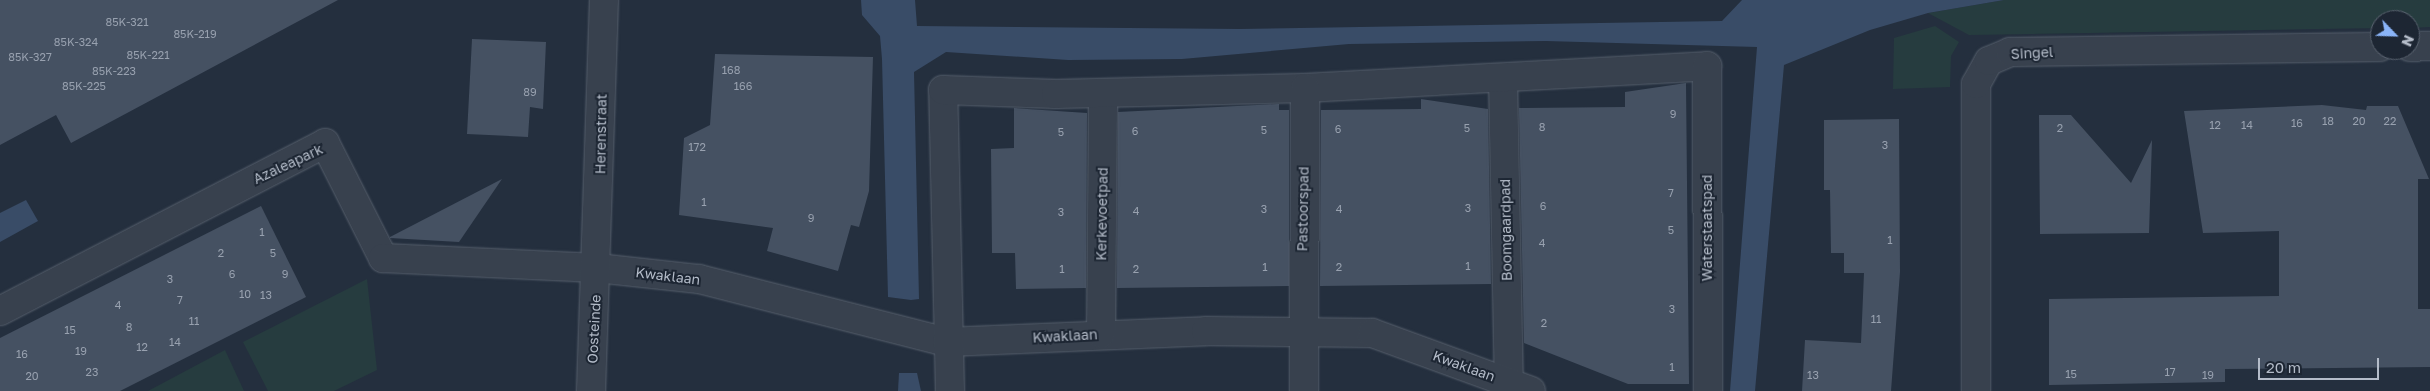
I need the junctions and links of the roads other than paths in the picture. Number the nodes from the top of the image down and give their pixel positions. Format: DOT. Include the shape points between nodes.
graph roads {
  1 [pos="604,0"];
  2 [pos="2370,47"];
  3 [pos="1503,79"];
  4 [pos="1305,88"];
  5 [pos="1103,94"];
  6 [pos="597,268"];
  7 [pos="0,311"];
  8 [pos="1301,329"];
  9 [pos="1101,334"];
  10 [pos="947,342"];
  11 [pos="1520,386"];
  12 [pos="591,391"];
  13 [pos="950,391"];
  14 [pos="1304,391"];
  15 [pos="1708,391"];
  16 [pos="1976,391"];
  1 -- 6 [label="street, Herenstraat"];
  2 -- 16 [label="street, Singel" via="2010,52 1989,61 1976,84"];
  3 -- 4 [label="street"];
  3 -- 11 [label="street, Boomgaardpad"];
  3 -- 15 [label="street, Waterstaatspad" via="1707,66"];
  4 -- 5 [label="street"];
  4 -- 8 [label="street, Pastoorspad"];
  5 -- 9 [label="street, Kerkevoetpad"];
  5 -- 10 [label="street" via="943,90"];
  6 -- 7 [label="street, Azaleapark" via="383,258 326,143"];
  6 -- 10 [label="street, Kwaklaan" via="699,279"];
  6 -- 12 [label="street, Oosteinde"];
  8 -- 9 [label="street, Kwaklaan"];
  8 -- 11 [label="street, Kwaklaan" via="1372,333"];
  8 -- 14 [label="street, Pastoorspad"];
  9 -- 10 [label="street, Kwaklaan"];
  10 -- 13 [label="street"];
}
